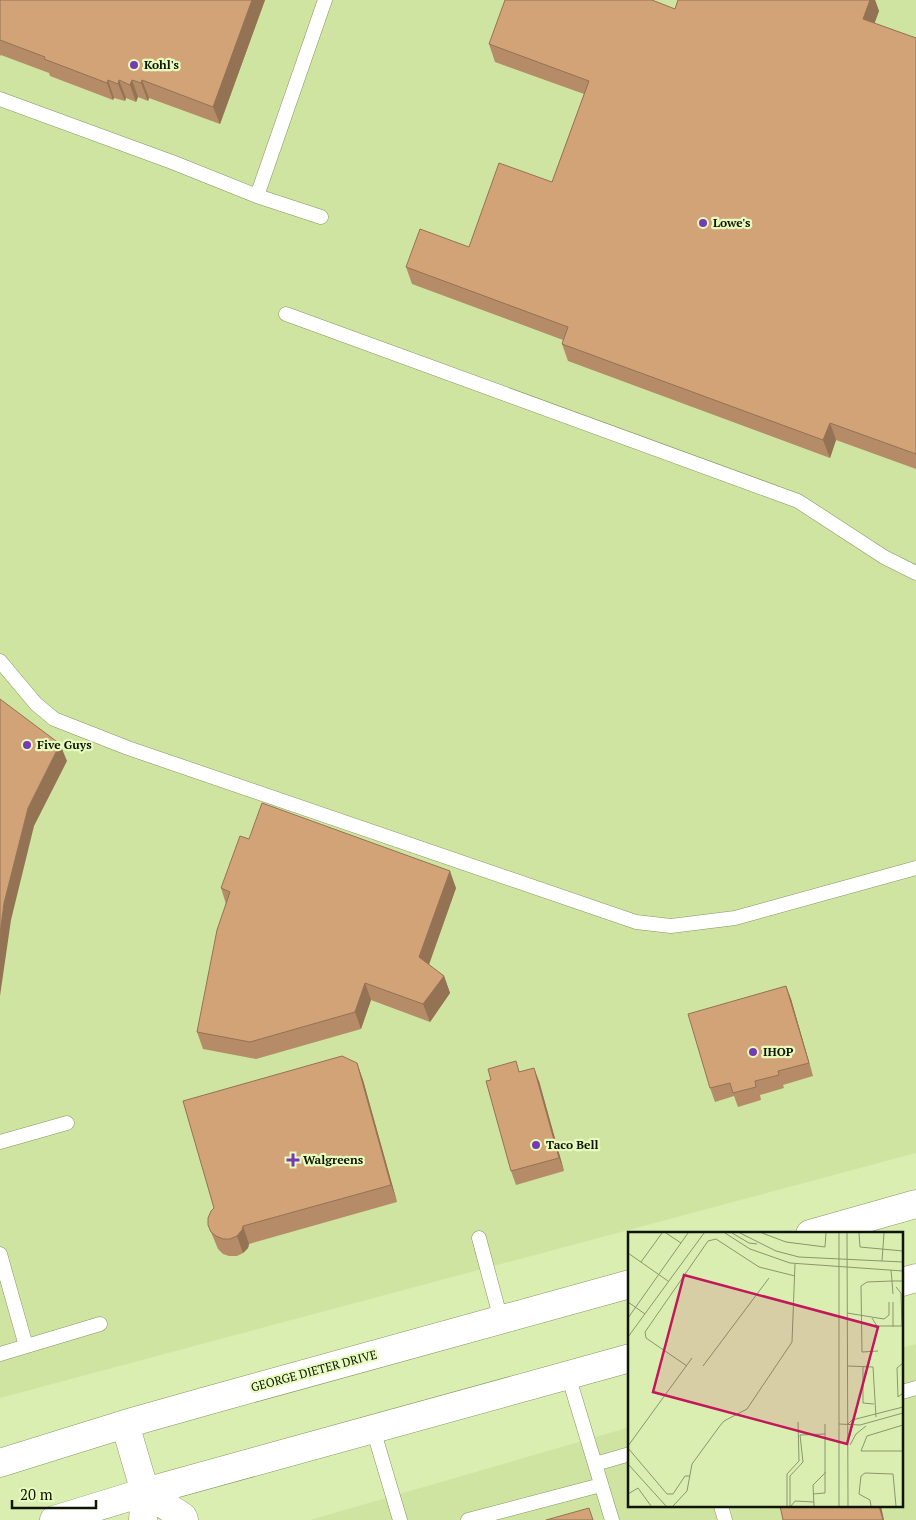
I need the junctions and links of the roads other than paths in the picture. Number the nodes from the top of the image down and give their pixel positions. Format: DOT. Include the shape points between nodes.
graph roads {
  1 [pos="325,0"];
  2 [pos="0,99"];
  3 [pos="257,196"];
  4 [pos="321,217"];
  5 [pos="286,314"];
  6 [pos="916,573"];
  7 [pos="0,661"];
  8 [pos="916,868"];
  9 [pos="67,1123"];
  10 [pos="0,1142"];
  11 [pos="916,1204"];
  12 [pos="817,1232"];
  13 [pos="479,1238"];
  14 [pos="0,1254"];
  15 [pos="628,1285"];
  16 [pos="501,1320"];
  17 [pos="100,1324"];
  18 [pos="26,1346"];
  19 [pos="0,1354"];
  20 [pos="628,1359"];
  21 [pos="568,1375"];
  22 [pos="125,1424"];
  23 [pos="373,1429"];
  24 [pos="628,1455"];
  25 [pos="0,1463"];
  26 [pos="595,1464"];
  27 [pos="601,1485"];
  28 [pos="145,1492"];
  29 [pos="54,1520"];
  30 [pos="144,1520"];
  31 [pos="184,1520"];
  32 [pos="400,1520"];
  33 [pos="468,1520"];
  34 [pos="612,1520"];
  1 -- 3 [label="lane"];
  2 -- 3 [label="lane"];
  3 -- 4 [label="lane"];
  5 -- 6 [label="lane" via="798,501"];
  7 -- 8 [label="lane" via="36,704 54,719 128,748 636,922 672,926 734,918"];
  9 -- 10 [label="lane"];
  11 -- 12 [label="main road"];
  13 -- 16 [label="lane"];
  14 -- 18 [label="lane"];
  15 -- 16 [label="main road, GEORGE DIETER DRIVE"];
  16 -- 22 [label="main road, GEORGE DIETER DRIVE"];
  17 -- 18 [label="lane"];
  18 -- 19 [label="lane"];
  20 -- 21 [label="main road"];
  21 -- 23 [label="main road"];
  21 -- 26 [label="lane"];
  22 -- 25 [label="main road, GEORGE DIETER DRIVE"];
  22 -- 28 [label="main road"];
  23 -- 28 [label="main road"];
  23 -- 32 [label="lane"];
  24 -- 26 [label="lane"];
  26 -- 27 [label="lane"];
  27 -- 33 [label="lane"];
  27 -- 34 [label="lane"];
  28 -- 29 [label="main road"];
  28 -- 30 [label="main road"];
  28 -- 31 [label="main road" via="183,1516"];
}
